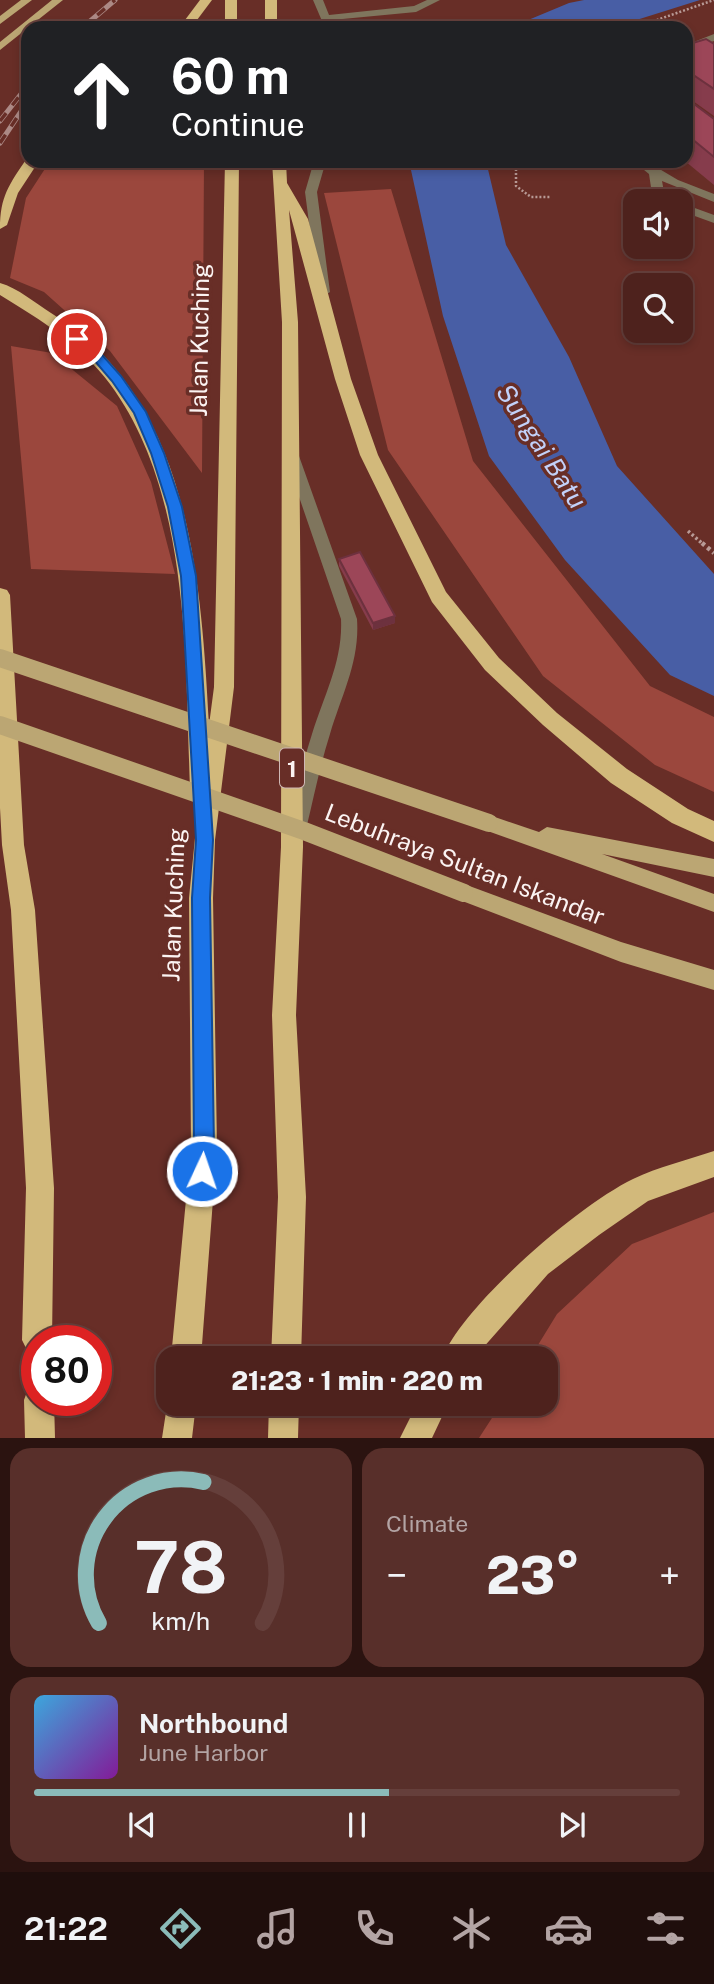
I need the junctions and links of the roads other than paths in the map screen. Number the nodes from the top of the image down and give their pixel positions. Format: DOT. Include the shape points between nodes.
graph roads {
  1 [pos="26,0"];
  2 [pos="58,0"];
  3 [pos="206,0"];
  4 [pos="231,0"];
  5 [pos="271,0"];
  6 [pos="318,0"];
  7 [pos="435,0"];
  8 [pos="0,21"];
  9 [pos="32,21"];
  10 [pos="190,21"];
  11 [pos="231,21"];
  12 [pos="271,21"];
  13 [pos="327,21"];
  14 [pos="341,21"];
  15 [pos="21,30"];
  16 [pos="714,37"];
  17 [pos="693,46"];
  18 [pos="0,47"];
  19 [pos="27,168"];
  20 [pos="232,168"];
  21 [pos="318,168"];
  22 [pos="648,168"];
  23 [pos="280,170"];
  24 [pos="655,173"];
  25 [pos="657,189"];
  26 [pos="714,198"];
  27 [pos="693,212"];
  28 [pos="714,219"];
  29 [pos="0,225"];
  30 [pos="0,288"];
  31 [pos="328,315"];
  32 [pos="291,452"];
  33 [pos="0,595"];
  34 [pos="0,658"];
  35 [pos="0,725"];
  36 [pos="489,823"];
  37 [pos="714,832"];
  38 [pos="204,840"];
  39 [pos="292,848"];
  40 [pos="714,868"];
  41 [pos="714,903"];
  42 [pos="714,980"];
  43 [pos="714,1164"];
  44 [pos="37,1325"];
  45 [pos="187,1346"];
  46 [pos="286,1346"];
  47 [pos="464,1346"];
  48 [pos="39,1416"];
  49 [pos="180,1416"];
  50 [pos="284,1416"];
  51 [pos="427,1416"];
  52 [pos="40,1438"];
  53 [pos="177,1438"];
  54 [pos="283,1438"];
  55 [pos="415,1438"];
  1 -- 8 [label="main road"];
  2 -- 9 [label="main road"];
  3 -- 10 [label="highway"];
  4 -- 11 [label="highway"];
  5 -- 12 [label="highway"];
  6 -- 13 [label="lane"];
  7 -- 14 [label="lane" via="416,9"];
  15 -- 18 [label="main road"];
  16 -- 17 [label="lane"];
  19 -- 29 [label="highway" via="11,193"];
  20 -- 38 [label="highway, Jalan Kuching" via="224,687"];
  21 -- 31 [label="lane" via="311,192"];
  22 -- 24 [label="lane"];
  23 -- 31 [label="highway" via="301,219"];
  23 -- 32 [label="highway, 1" via="290,322"];
  24 -- 25 [label="lane"];
  24 -- 26 [label="lane"];
  27 -- 28 [label="lane"];
  30 -- 38 [label="highway" via="92,351 140,412 158,453 189,576"];
  31 -- 37 [label="highway" via="343,379 369,455 439,597 492,664 550,719 620,776 680,816"];
  32 -- 39 [label="highway, 1"];
  32 -- 39 [label="lane" via="349,619 352,644 326,718"];
  33 -- 44 [label="highway" via="13,845 23,910 40,1188"];
  34 -- 36 [label="main road, Lebuhraya Sultan Iskandar, bridge"];
  35 -- 42 [label="main road, Lebuhraya Sultan Iskandar, bridge" via="291,826 621,952"];
  36 -- 40 [label="main road"];
  36 -- 41 [label="main road, Lebuhraya Sultan Iskandar"];
  38 -- 45 [label="highway, Jalan Kuching" via="204,1147"];
  39 -- 46 [label="highway, 1" via="285,1015 292,1197"];
  43 -- 47 [label="highway" via="640,1191 548,1256"];
  48 -- 52 [label="highway"];
  49 -- 53 [label="highway"];
  50 -- 54 [label="highway"];
  51 -- 55 [label="highway"];
}
